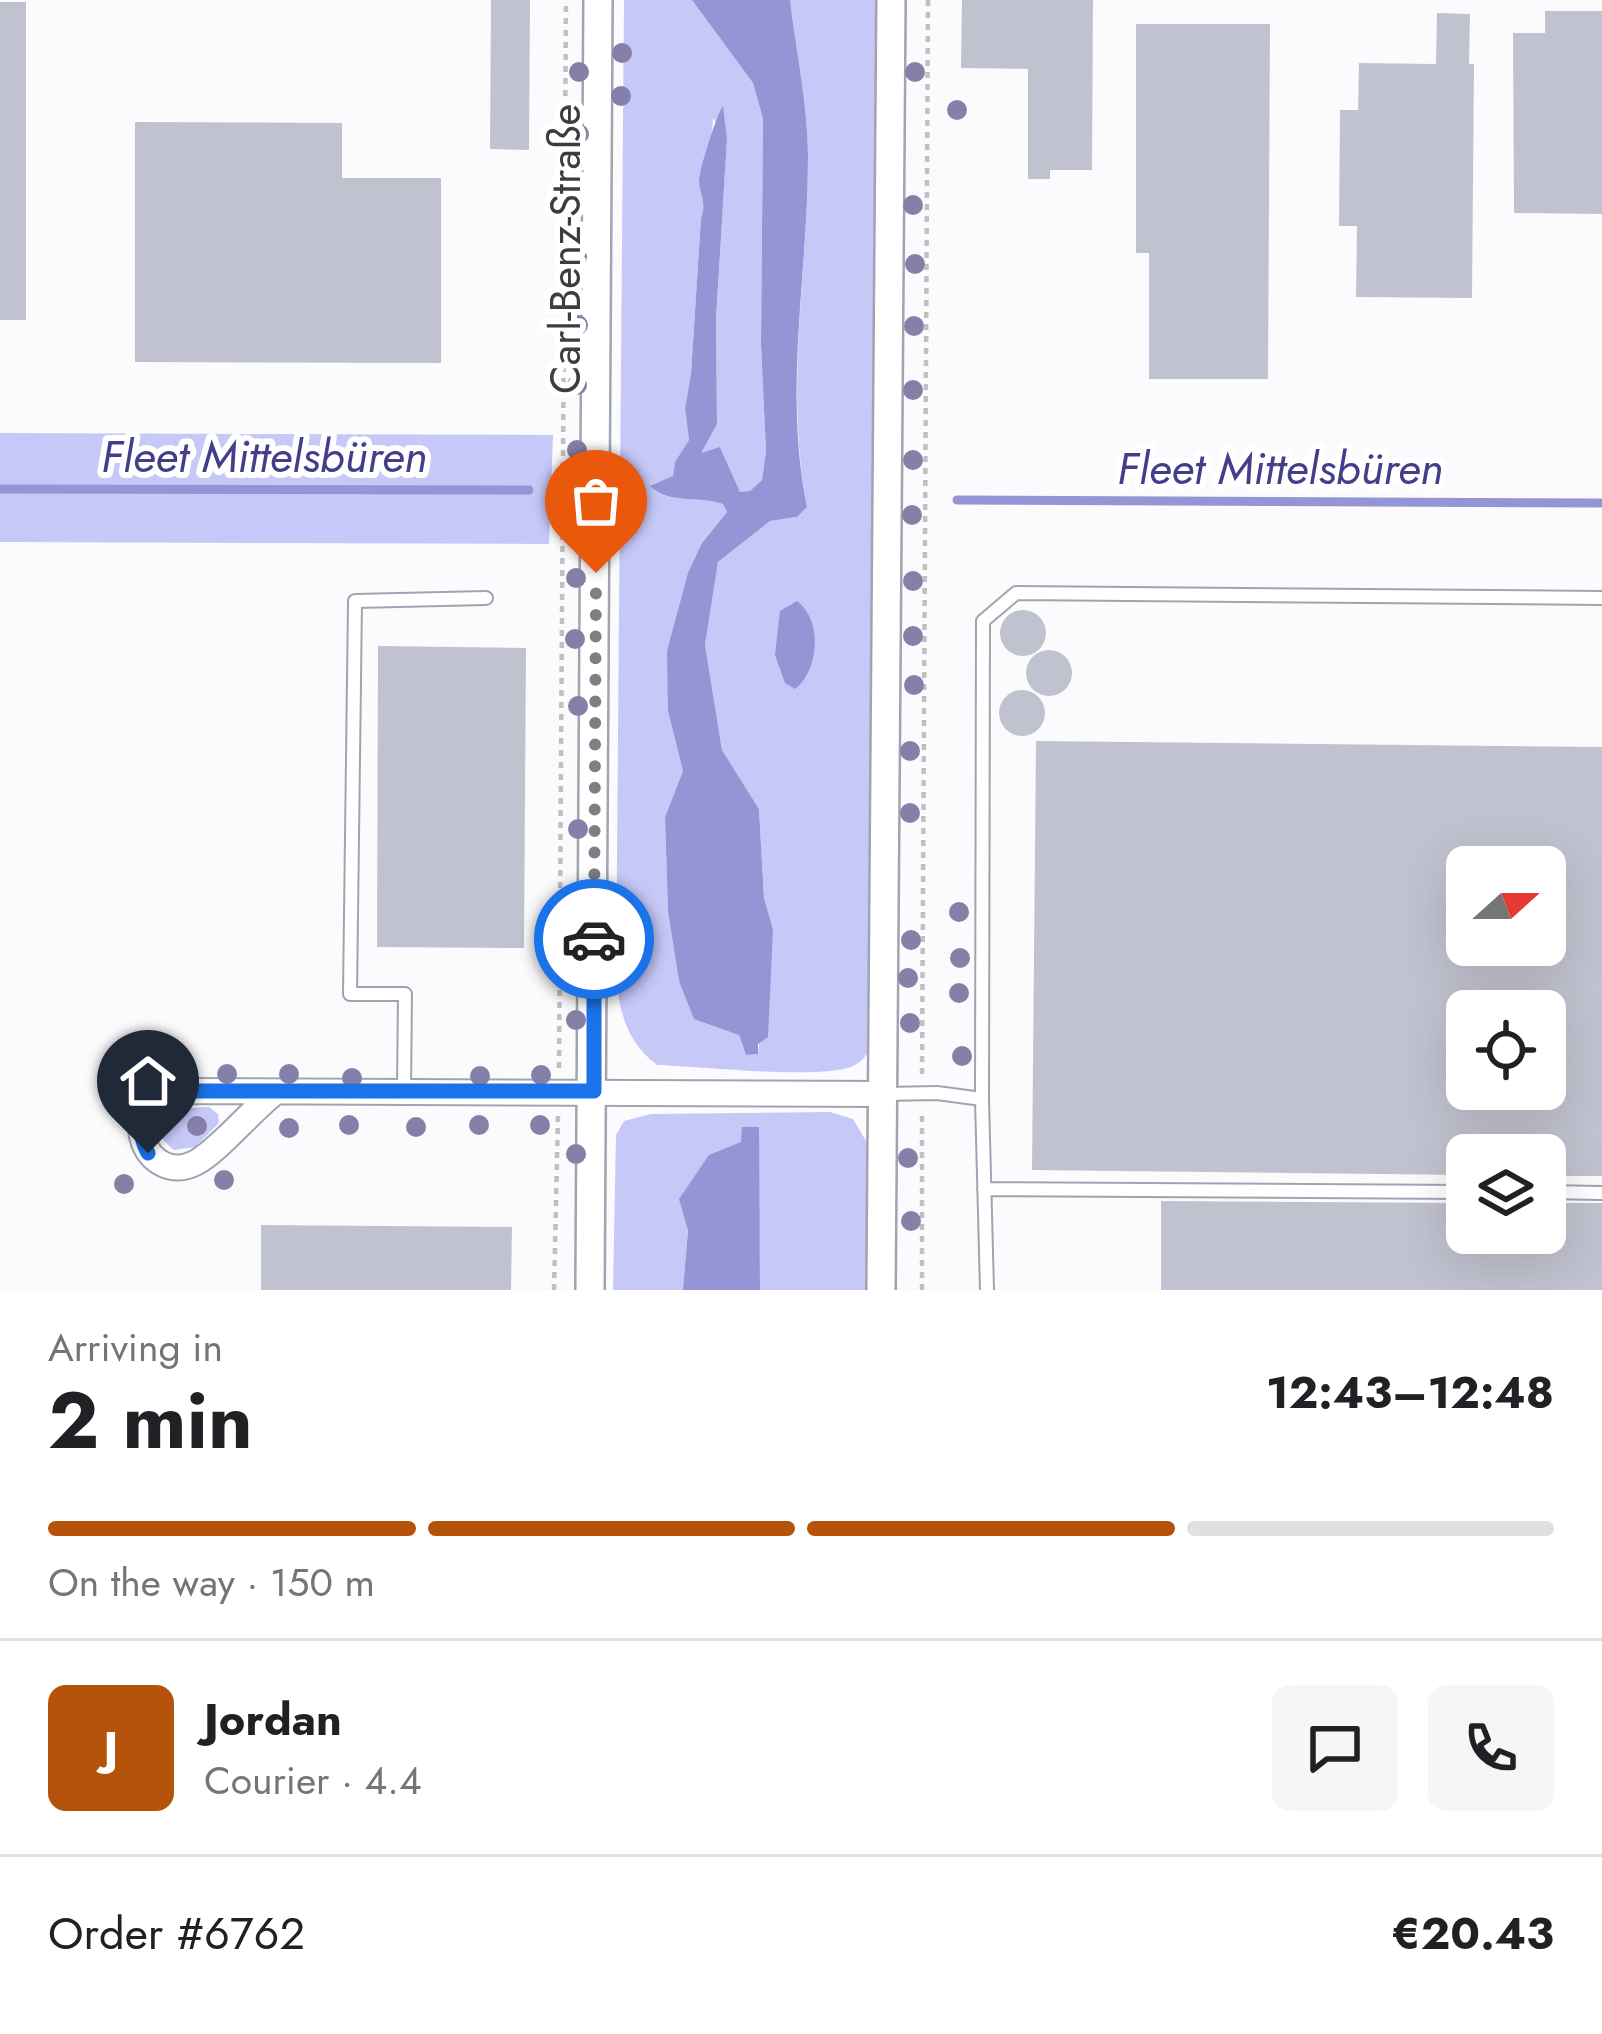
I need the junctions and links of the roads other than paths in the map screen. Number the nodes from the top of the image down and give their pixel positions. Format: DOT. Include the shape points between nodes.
graph roads {
  1 [pos="598,0"];
  2 [pos="891,0"];
  3 [pos="486,598"];
  4 [pos="1602,598"];
  5 [pos="404,1091"];
  6 [pos="594,1091"];
  7 [pos="273,1094"];
  8 [pos="884,1094"];
  9 [pos="982,1099"];
  10 [pos="984,1189"];
  11 [pos="1446,1192"];
  12 [pos="1566,1192"];
  13 [pos="1602,1192"];
  14 [pos="590,1290"];
  15 [pos="881,1290"];
  16 [pos="987,1290"];
  1 -- 6 [label="street, Carl-Benz-Straße"];
  2 -- 8 [label="street"];
  3 -- 5 [label="lane" via="355,602 350,994 405,994"];
  4 -- 9 [label="lane" via="1016,593 983,621"];
  5 -- 6 [label="street"];
  5 -- 7 [label="street"];
  6 -- 8 [label="street"];
  6 -- 14 [label="street, Carl-Benz-Straße"];
  7 -- 7 [label="street" via="165,1094 146,1108 143,1142 169,1166 195,1163"];
  8 -- 9 [label="lane"];
  8 -- 15 [label="street"];
  9 -- 10 [label="lane"];
  10 -- 11 [label="lane"];
  10 -- 16 [label="lane"];
  12 -- 13 [label="lane"];
}
